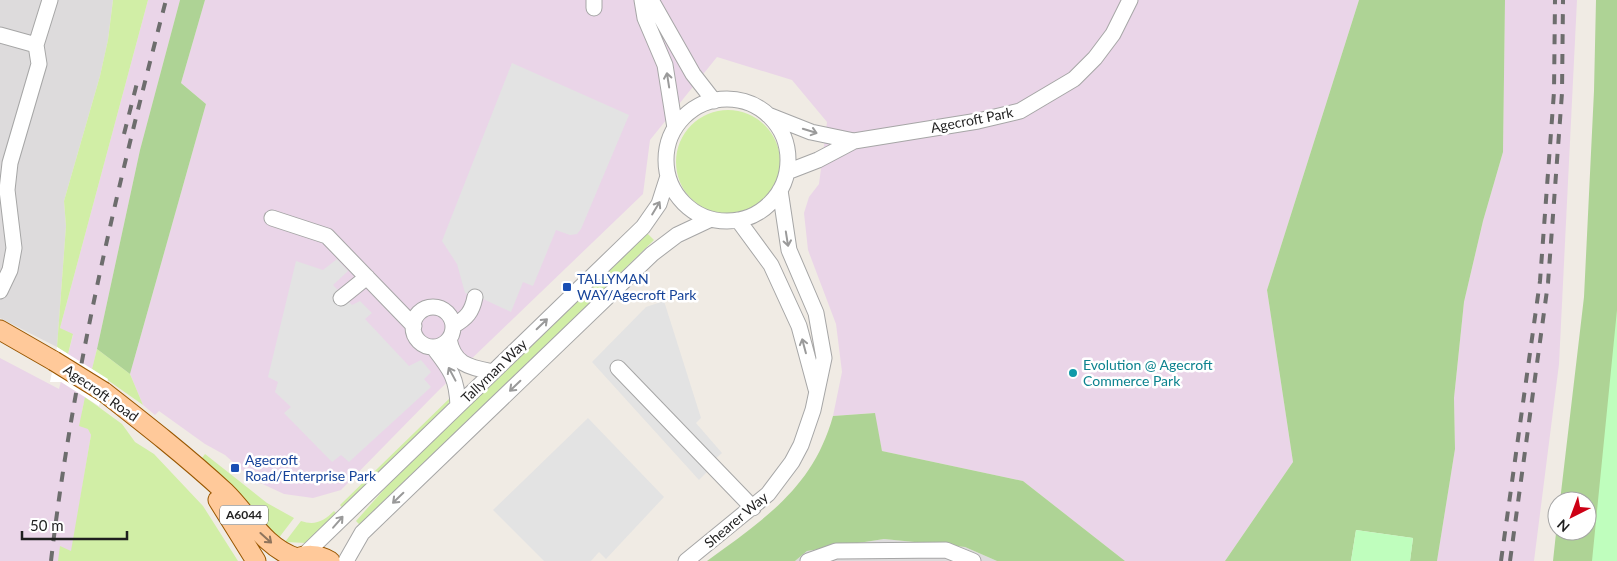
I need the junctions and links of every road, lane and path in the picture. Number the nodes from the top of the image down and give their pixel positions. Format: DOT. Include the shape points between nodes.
graph roads {
  1 [pos="50,0"];
  2 [pos="642,0"];
  3 [pos="651,0"];
  4 [pos="1130,0"];
  5 [pos="0,35"];
  6 [pos="36,45"];
  7 [pos="714,101"];
  8 [pos="768,115"];
  9 [pos="675,128"];
  10 [pos="854,141"];
  11 [pos="787,172"];
  12 [pos="668,176"];
  13 [pos="780,190"];
  14 [pos="272,218"];
  15 [pos="711,219"];
  16 [pos="738,220"];
  17 [pos="7,242"];
  18 [pos="367,276"];
  19 [pos="0,291"];
  20 [pos="476,297"];
  21 [pos="341,298"];
  22 [pos="414,326"];
  23 [pos="451,333"];
  24 [pos="2,335"];
  25 [pos="433,347"];
  26 [pos="618,368"];
  27 [pos="492,372"];
  28 [pos="817,393"];
  29 [pos="458,406"];
  30 [pos="194,466"];
  31 [pos="754,508"];
  32 [pos="298,559"];
  33 [pos="256,561"];
  34 [pos="330,561"];
  35 [pos="346,561"];
  36 [pos="686,561"];
  37 [pos="808,561"];
  38 [pos="973,561"];
  1 -- 6 [label="street"];
  9 -- 2 [label="street, one-way" via="665,65 645,18"];
  3 -- 7 [label="street" via="693,74"];
  4 -- 10 [label="street, Agecroft Park" via="1113,34 1081,72 1020,111"];
  5 -- 6 [label="street"];
  6 -- 17 [label="street" via="39,64 8,176"];
  7 -- 8 [label="street" via="733,99"];
  7 -- 9 [label="street" via="692,111"];
  8 -- 10 [label="street, one-way" via="811,132"];
  8 -- 11 [label="street" via="781,132 787,151"];
  9 -- 12 [label="street" via="667,151"];
  10 -- 11 [label="street"];
  11 -- 13 [label="street"];
  12 -- 15 [label="street" via="684,203"];
  27 -- 12 [label="street, Tallyman Way, one-way" via="649,220 663,195"];
  13 -- 16 [label="street" via="762,209"];
  13 -- 28 [label="street, Shearer Way, one-way" via="789,250 816,313 824,358"];
  14 -- 18 [label="street" via="327,236"];
  15 -- 16 [label="street"];
  15 -- 35 [label="street, Tallyman Way, one-way" via="677,235 652,254 362,534"];
  28 -- 16 [label="street, one-way" via="799,326 771,266"];
  17 -- 19 [label="street" via="10,270"];
  18 -- 21 [label="street"];
  18 -- 22 [label="street"];
  20 -- 23 [label="street" via="473,310"];
  22 -- 23 [label="street" via="418,314 437,308 448,314"];
  22 -- 25 [label="street" via="416,338"];
  23 -- 25 [label="street" via="445,344"];
  23 -- 27 [label="street" via="452,350 460,361"];
  24 -- 30 [label="main road, Agecroft Road / A6044, bridge" via="54,361 104,392 163,437"];
  29 -- 25 [label="street, one-way" via="458,386 453,372"];
  26 -- 31 [label="street"];
  27 -- 29 [label="street, Tallyman Way"];
  28 -- 31 [label="street, Shearer Way" via="808,428 792,462"];
  32 -- 29 [label="street, Tallyman Way, one-way"];
  30 -- 32 [label="main road, Agecroft Road / A6044, one-way" via="226,493 256,530 276,548"];
  30 -- 33 [label="main road, Agecroft Road / A6044"];
  31 -- 36 [label="street, Shearer Way"];
  32 -- 34 [label="main road, Agecroft Road" via="314,555"];
  37 -- 38 [label="street" via="836,551 946,550"];
}
